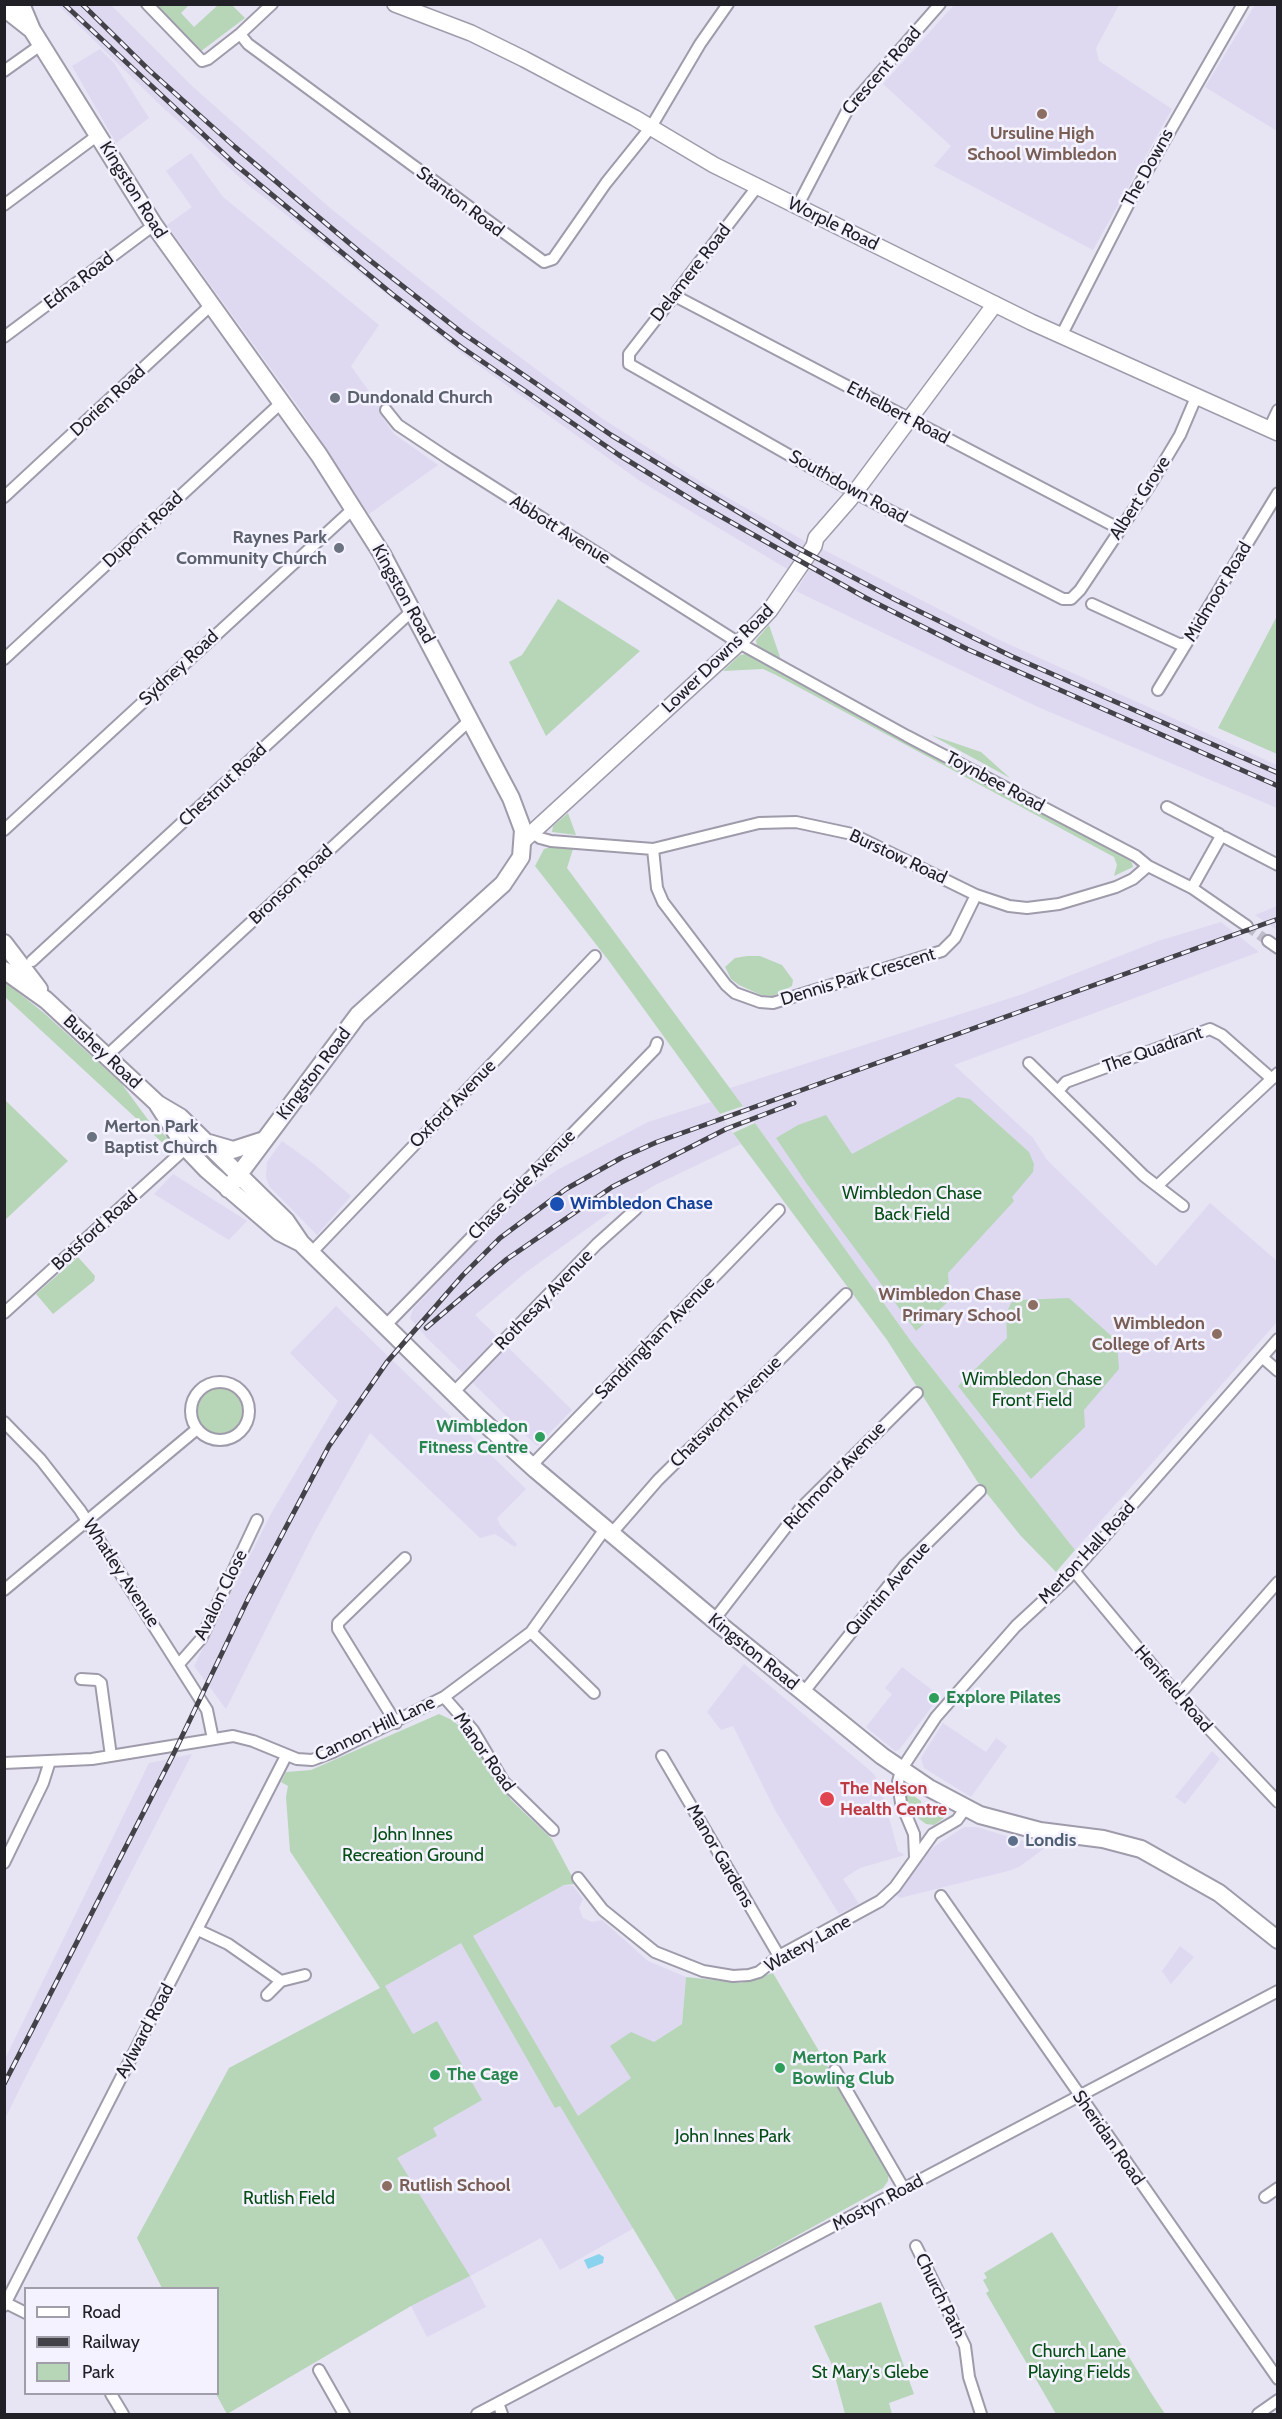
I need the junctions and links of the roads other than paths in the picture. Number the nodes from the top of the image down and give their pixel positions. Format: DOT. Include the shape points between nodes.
graph roads {
  1 [pos="21,4"];
  2 [pos="147,4"];
  3 [pos="272,4"];
  4 [pos="395,4"];
  5 [pos="940,4"];
  6 [pos="1243,4"];
  7 [pos="724,6"];
  8 [pos="4,8"];
  9 [pos="240,34"];
  10 [pos="37,37"];
  11 [pos="4,71"];
  12 [pos="651,127"];
  13 [pos="98,135"];
  14 [pos="757,187"];
  15 [pos="4,205"];
  16 [pos="797,207"];
  17 [pos="154,225"];
  18 [pos="970,292"];
  19 [pos="677,297"];
  20 [pos="995,304"];
  21 [pos="211,305"];
  22 [pos="1061,336"];
  23 [pos="4,337"];
  24 [pos="970,338"];
  25 [pos="628,361"];
  26 [pos="1197,395"];
  27 [pos="282,402"];
  28 [pos="386,410"];
  29 [pos="1278,410"];
  30 [pos="908,419"];
  31 [pos="1273,431"];
  32 [pos="855,492"];
  33 [pos="1278,493"];
  34 [pos="4,497"];
  35 [pos="354,508"];
  36 [pos="1120,529"];
  37 [pos="1074,597"];
  38 [pos="1092,604"];
  39 [pos="413,610"];
  40 [pos="739,643"];
  41 [pos="1185,644"];
  42 [pos="4,659"];
  43 [pos="1158,690"];
  44 [pos="470,720"];
  45 [pos="1167,807"];
  46 [pos="4,830"];
  47 [pos="529,837"];
  48 [pos="1220,838"];
  49 [pos="653,849"];
  50 [pos="1278,865"];
  51 [pos="1148,866"];
  52 [pos="1192,888"];
  53 [pos="976,895"];
  54 [pos="1247,926"];
  55 [pos="4,943"];
  56 [pos="595,956"];
  57 [pos="32,961"];
  58 [pos="4,970"];
  59 [pos="46,1000"];
  60 [pos="657,1043"];
  61 [pos="113,1050"];
  62 [pos="1029,1063"];
  63 [pos="1275,1076"];
  64 [pos="1058,1091"];
  65 [pos="158,1104"];
  66 [pos="265,1139"];
  67 [pos="205,1141"];
  68 [pos="186,1148"];
  69 [pos="233,1182"];
  70 [pos="1157,1186"];
  71 [pos="1183,1206"];
  72 [pos="636,1209"];
  73 [pos="779,1210"];
  74 [pos="306,1248"];
  75 [pos="846,1294"];
  76 [pos="4,1314"];
  77 [pos="385,1326"];
  78 [pos="1278,1339"];
  79 [pos="1262,1357"];
  80 [pos="1278,1371"];
  81 [pos="453,1393"];
  82 [pos="916,1393"];
  83 [pos="4,1422"];
  84 [pos="197,1429"];
  85 [pos="531,1466"];
  86 [pos="980,1491"];
  87 [pos="257,1520"];
  88 [pos="87,1521"];
  89 [pos="608,1531"];
  90 [pos="405,1558"];
  91 [pos="1074,1571"];
  92 [pos="1278,1582"];
  93 [pos="4,1590"];
  94 [pos="714,1620"];
  95 [pos="531,1632"];
  96 [pos="178,1664"];
  97 [pos="81,1679"];
  98 [pos="594,1693"];
  99 [pos="803,1693"];
  100 [pos="1178,1696"];
  101 [pos="444,1697"];
  102 [pos="396,1723"];
  103 [pos="213,1739"];
  104 [pos="111,1756"];
  105 [pos="285,1756"];
  106 [pos="662,1756"];
  107 [pos="50,1761"];
  108 [pos="4,1763"];
  109 [pos="901,1770"];
  110 [pos="1278,1802"];
  111 [pos="965,1809"];
  112 [pos="912,1826"];
  113 [pos="553,1830"];
  114 [pos="933,1834"];
  115 [pos="915,1857"];
  116 [pos="4,1863"];
  117 [pos="579,1878"];
  118 [pos="941,1896"];
  119 [pos="198,1930"];
  120 [pos="1278,1940"];
  121 [pos="779,1956"];
  122 [pos="305,1975"];
  123 [pos="281,1981"];
  124 [pos="1278,1990"];
  125 [pos="267,1995"];
  126 [pos="835,2070"];
  127 [pos="1079,2096"];
  128 [pos="1278,2188"];
  129 [pos="904,2189"];
  130 [pos="1265,2197"];
  131 [pos="916,2246"];
  132 [pos="5,2305"];
  133 [pos="24,2312"];
  134 [pos="319,2370"];
  135 [pos="1278,2379"];
  136 [pos="112,2395"];
  137 [pos="1278,2400"];
  138 [pos="498,2403"];
  139 [pos="123,2415"];
  140 [pos="344,2415"];
  141 [pos="477,2415"];
  142 [pos="502,2415"];
  143 [pos="981,2415"];
  144 [pos="1258,2415"];
  1 -- 10 [label="main road, Kingston Road"];
  2 -- 9 [label="street" via="202,61"];
  3 -- 9 [label="street"];
  4 -- 12 [label="main road, Worple Road" via="496,45"];
  5 -- 16 [label="street, Crescent Road" via="848,109"];
  6 -- 22 [label="street, The Downs" via="1131,199"];
  7 -- 12 [label="street"];
  8 -- 10 [label="main road, Kingston Road"];
  9 -- 12 [label="street, Stanton Road" via="248,45 544,262 553,259"];
  10 -- 11 [label="street"];
  10 -- 13 [label="main road, Kingston Road"];
  12 -- 14 [label="main road, Worple Road"];
  13 -- 15 [label="street"];
  13 -- 17 [label="main road, Kingston Road"];
  14 -- 16 [label="main road, Worple Road"];
  14 -- 19 [label="street, Delamere Road" via="678,290"];
  16 -- 18 [label="main road, Worple Road"];
  17 -- 21 [label="main road, Kingston Road"];
  17 -- 23 [label="street, Edna Road"];
  18 -- 20 [label="main road, Worple Road"];
  18 -- 24 [label="main road, Lower Downs Road" via="975,302"];
  19 -- 25 [label="street, Delamere Road" via="629,354"];
  19 -- 30 [label="street, Ethelbert Road"];
  20 -- 22 [label="main road, Worple Road"];
  20 -- 24 [label="main road, Lower Downs Road"];
  21 -- 27 [label="main road, Kingston Road"];
  21 -- 34 [label="street, Dorien Road"];
  22 -- 26 [label="main road, Worple Road"];
  24 -- 30 [label="main road, Lower Downs Road"];
  25 -- 32 [label="street, Southdown Road"];
  26 -- 31 [label="main road, Worple Road"];
  26 -- 36 [label="street, Albert Grove" via="1180,435"];
  27 -- 35 [label="main road, Kingston Road"];
  27 -- 42 [label="street, Dupont Road"];
  28 -- 40 [label="street, Abbott Avenue" via="398,425 449,459"];
  29 -- 31 [label="street"];
  30 -- 32 [label="main road, Lower Downs Road"];
  30 -- 36 [label="street, Ethelbert Road"];
  32 -- 37 [label="street, Southdown Road" via="1063,599"];
  32 -- 40 [label="main road, Lower Downs Road" via="816,538 778,601"];
  33 -- 41 [label="street, Midmoor Road"];
  35 -- 39 [label="main road, Kingston Road"];
  35 -- 46 [label="street, Sydney Road"];
  36 -- 37 [label="street, Albert Grove"];
  38 -- 41 [label="street"];
  39 -- 44 [label="main road, Kingston Road"];
  39 -- 57 [label="street, Chestnut Road"];
  40 -- 47 [label="main road, Lower Downs Road"];
  40 -- 51 [label="street, Toynbee Road" via="1136,856"];
  41 -- 43 [label="street, Midmoor Road"];
  44 -- 47 [label="main road, Kingston Road"];
  44 -- 61 [label="street, Bronson Road"];
  45 -- 48 [label="street"];
  47 -- 49 [label="street, Burstow Road"];
  47 -- 66 [label="main road, Kingston Road" via="518,865 503,884 358,1015"];
  48 -- 50 [label="street"];
  48 -- 52 [label="street"];
  49 -- 53 [label="street, Burstow Road" via="759,823 796,822 852,834"];
  49 -- 53 [label="street, Dennis Park Crescent" via="657,888 663,902 726,985 735,993 760,1002 773,1003 942,951 955,938"];
  51 -- 52 [label="street, Toynbee Road"];
  51 -- 53 [label="street, Burstow Road" via="1116,887 1045,907 1010,906"];
  52 -- 54 [label="street, Toynbee Road"];
  55 -- 59 [label="main road, Bushey Road"];
  56 -- 74 [label="street, Oxford Avenue"];
  58 -- 59 [label="main road, Bushey Road"];
  59 -- 65 [label="main road, Bushey Road"];
  60 -- 77 [label="street, Chase Side Avenue"];
  62 -- 64 [label="street"];
  63 -- 64 [label="street, The Quadrant" via="1210,1029 1066,1083"];
  63 -- 70 [label="street"];
  64 -- 70 [label="street"];
  65 -- 67 [label="main road, Bushey Road" via="180,1117"];
  65 -- 68 [label="main road, Bushey Road"];
  66 -- 67 [label="main road, Kingston Road" via="233,1150"];
  66 -- 69 [label="main road, Kingston Road"];
  67 -- 69 [label="main road, Bushey Road"];
  68 -- 69 [label="main road, Bushey Road"];
  68 -- 76 [label="street, Botsford Road"];
  69 -- 74 [label="main road, Kingston Road" via="279,1232"];
  70 -- 71 [label="street"];
  72 -- 81 [label="street, Rothesay Avenue"];
  73 -- 85 [label="street, Sandringham Avenue"];
  74 -- 77 [label="main road, Kingston Road"];
  75 -- 89 [label="street, Chatsworth Avenue"];
  77 -- 81 [label="main road, Kingston Road"];
  78 -- 79 [label="street, Merton Hall Road"];
  79 -- 80 [label="street"];
  79 -- 91 [label="street, Merton Hall Road"];
  81 -- 85 [label="main road, Kingston Road"];
  82 -- 94 [label="street, Richmond Avenue" via="806,1503"];
  83 -- 88 [label="street, Whatley Avenue" via="41,1460"];
  84 -- 84 [label="street" via="190,1410 197,1391 225,1381 242,1391 247,1399 248,1418 238,1433 230,1438 212,1439"];
  84 -- 88 [label="street"];
  85 -- 89 [label="main road, Kingston Road"];
  86 -- 99 [label="street, Quintin Avenue" via="905,1565"];
  87 -- 96 [label="street, Avalon Close" via="201,1639"];
  88 -- 93 [label="street"];
  88 -- 96 [label="street, Whatley Avenue"];
  89 -- 94 [label="main road, Kingston Road"];
  89 -- 95 [label="street, Cannon Hill Lane"];
  90 -- 102 [label="street" via="338,1623 338,1629"];
  91 -- 100 [label="street, Henfield Road"];
  91 -- 109 [label="street, Merton Hall Road" via="1016,1626 956,1692"];
  92 -- 100 [label="street"];
  94 -- 99 [label="main road, Kingston Road"];
  95 -- 98 [label="street"];
  95 -- 101 [label="street, Cannon Hill Lane"];
  96 -- 103 [label="street, Whatley Avenue" via="207,1710"];
  97 -- 104 [label="street" via="101,1683"];
  99 -- 109 [label="main road, Kingston Road"];
  100 -- 110 [label="street, Henfield Road"];
  101 -- 102 [label="street, Cannon Hill Lane"];
  101 -- 113 [label="street, Manor Road" via="473,1730 510,1790"];
  102 -- 105 [label="street, Cannon Hill Lane" via="312,1760"];
  103 -- 104 [label="street, Cannon Hill Lane"];
  103 -- 105 [label="street, Cannon Hill Lane" via="243,1738"];
  104 -- 107 [label="street, Cannon Hill Lane"];
  105 -- 119 [label="street, Aylward Road"];
  106 -- 121 [label="street, Manor Gardens"];
  107 -- 108 [label="street, Cannon Hill Lane"];
  107 -- 116 [label="street"];
  109 -- 111 [label="main road, Kingston Road"];
  109 -- 112 [label="street" via="898,1792"];
  111 -- 114 [label="street" via="957,1820"];
  111 -- 120 [label="main road, Kingston Road" via="1040,1831 1103,1839 1141,1849 1212,1888"];
  112 -- 114 [label="street"];
  112 -- 115 [label="street"];
  114 -- 115 [label="street"];
  115 -- 121 [label="street, Watery Lane" via="888,1895"];
  117 -- 121 [label="street, Watery Lane" via="616,1923 655,1952 678,1963 718,1974 749,1975 772,1964"];
  118 -- 127 [label="street, Sheridan Road"];
  119 -- 123 [label="street" via="228,1944"];
  119 -- 132 [label="street, Aylward Road"];
  122 -- 123 [label="street"];
  123 -- 125 [label="street"];
  124 -- 127 [label="street, Mostyn Road"];
  126 -- 129 [label="street"];
  127 -- 129 [label="street, Mostyn Road"];
  127 -- 135 [label="street, Sheridan Road"];
  128 -- 130 [label="street"];
  129 -- 138 [label="street, Mostyn Road"];
  131 -- 143 [label="street, Church Path" via="964,2346"];
  132 -- 133 [label="street"];
  134 -- 140 [label="street"];
  136 -- 139 [label="street"];
  137 -- 144 [label="street"];
  138 -- 141 [label="street, Mostyn Road"];
  138 -- 142 [label="street"];
}
